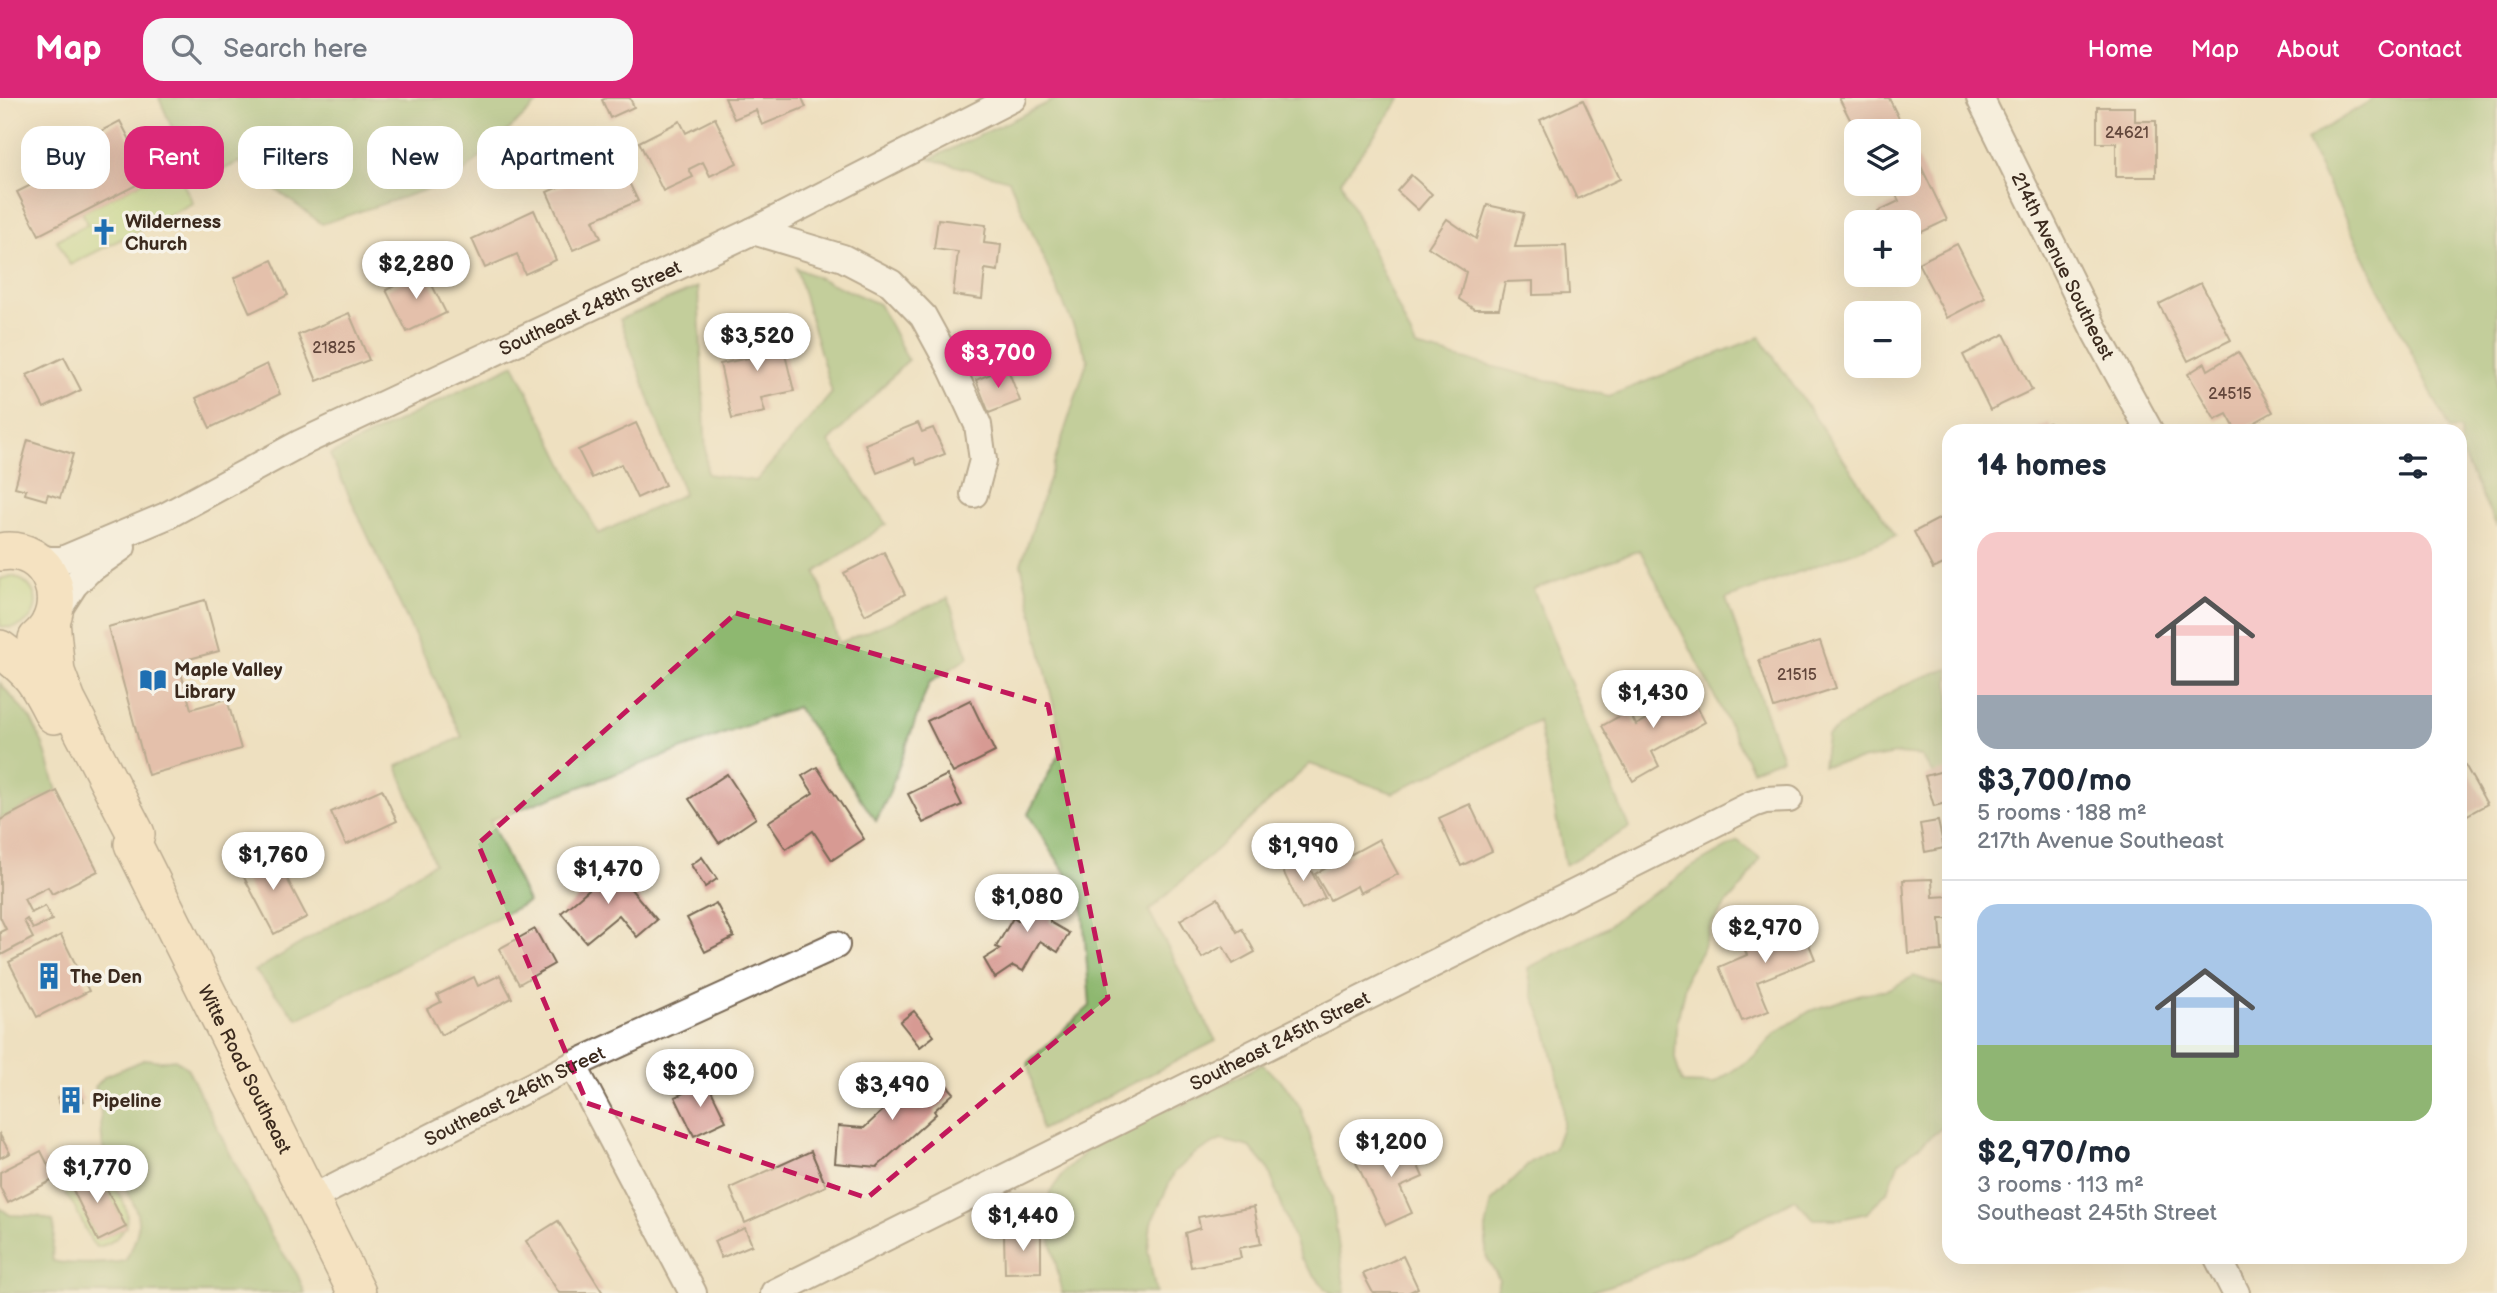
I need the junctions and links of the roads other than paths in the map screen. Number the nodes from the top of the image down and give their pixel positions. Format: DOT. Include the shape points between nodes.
graph roads {
  1 [pos="1013,98"];
  2 [pos="1980,98"];
  3 [pos="752,230"];
  4 [pos="2147,424"];
  5 [pos="974,494"];
  6 [pos="166,516"];
  7 [pos="10,549"];
  8 [pos="52,619"];
  9 [pos="0,649"];
  10 [pos="1789,799"];
  11 [pos="133,844"];
  12 [pos="836,945"];
  13 [pos="573,1065"];
  14 [pos="310,1199"];
  15 [pos="2221,1264"];
  16 [pos="357,1293"];
  17 [pos="693,1293"];
  18 [pos="774,1293"];
  19 [pos="2236,1293"];
  1 -- 3 [label="street, Southeast 248th Street"];
  2 -- 4 [label="street, 214th Avenue Southeast" via="2097,335"];
  3 -- 5 [label="street" via="843,258 891,283 923,316 978,425 983,460"];
  3 -- 6 [label="street, Southeast 248th Street" via="301,443"];
  6 -- 7 [label="street, Southeast 248th Street" via="62,560"];
  6 -- 8 [label="street, Southeast 248th Street" via="88,571"];
  7 -- 8 [label="street, Witte Road Southeast" via="48,573 56,595"];
  8 -- 9 [label="street" via="30,644"];
  8 -- 11 [label="street, Witte Road Southeast" via="56,673 136,834"];
  9 -- 11 [label="street, Witte Road Southeast" via="38,682 115,841"];
  10 -- 18 [label="street, Southeast 245th Street" via="1753,804"];
  11 -- 14 [label="street, Witte Road Southeast"];
  12 -- 13 [label="street, Southeast 246th Street"];
  13 -- 14 [label="street, Southeast 246th Street"];
  13 -- 17 [label="street"];
  14 -- 16 [label="street, Witte Road Southeast"];
  15 -- 19 [label="street"];
}
